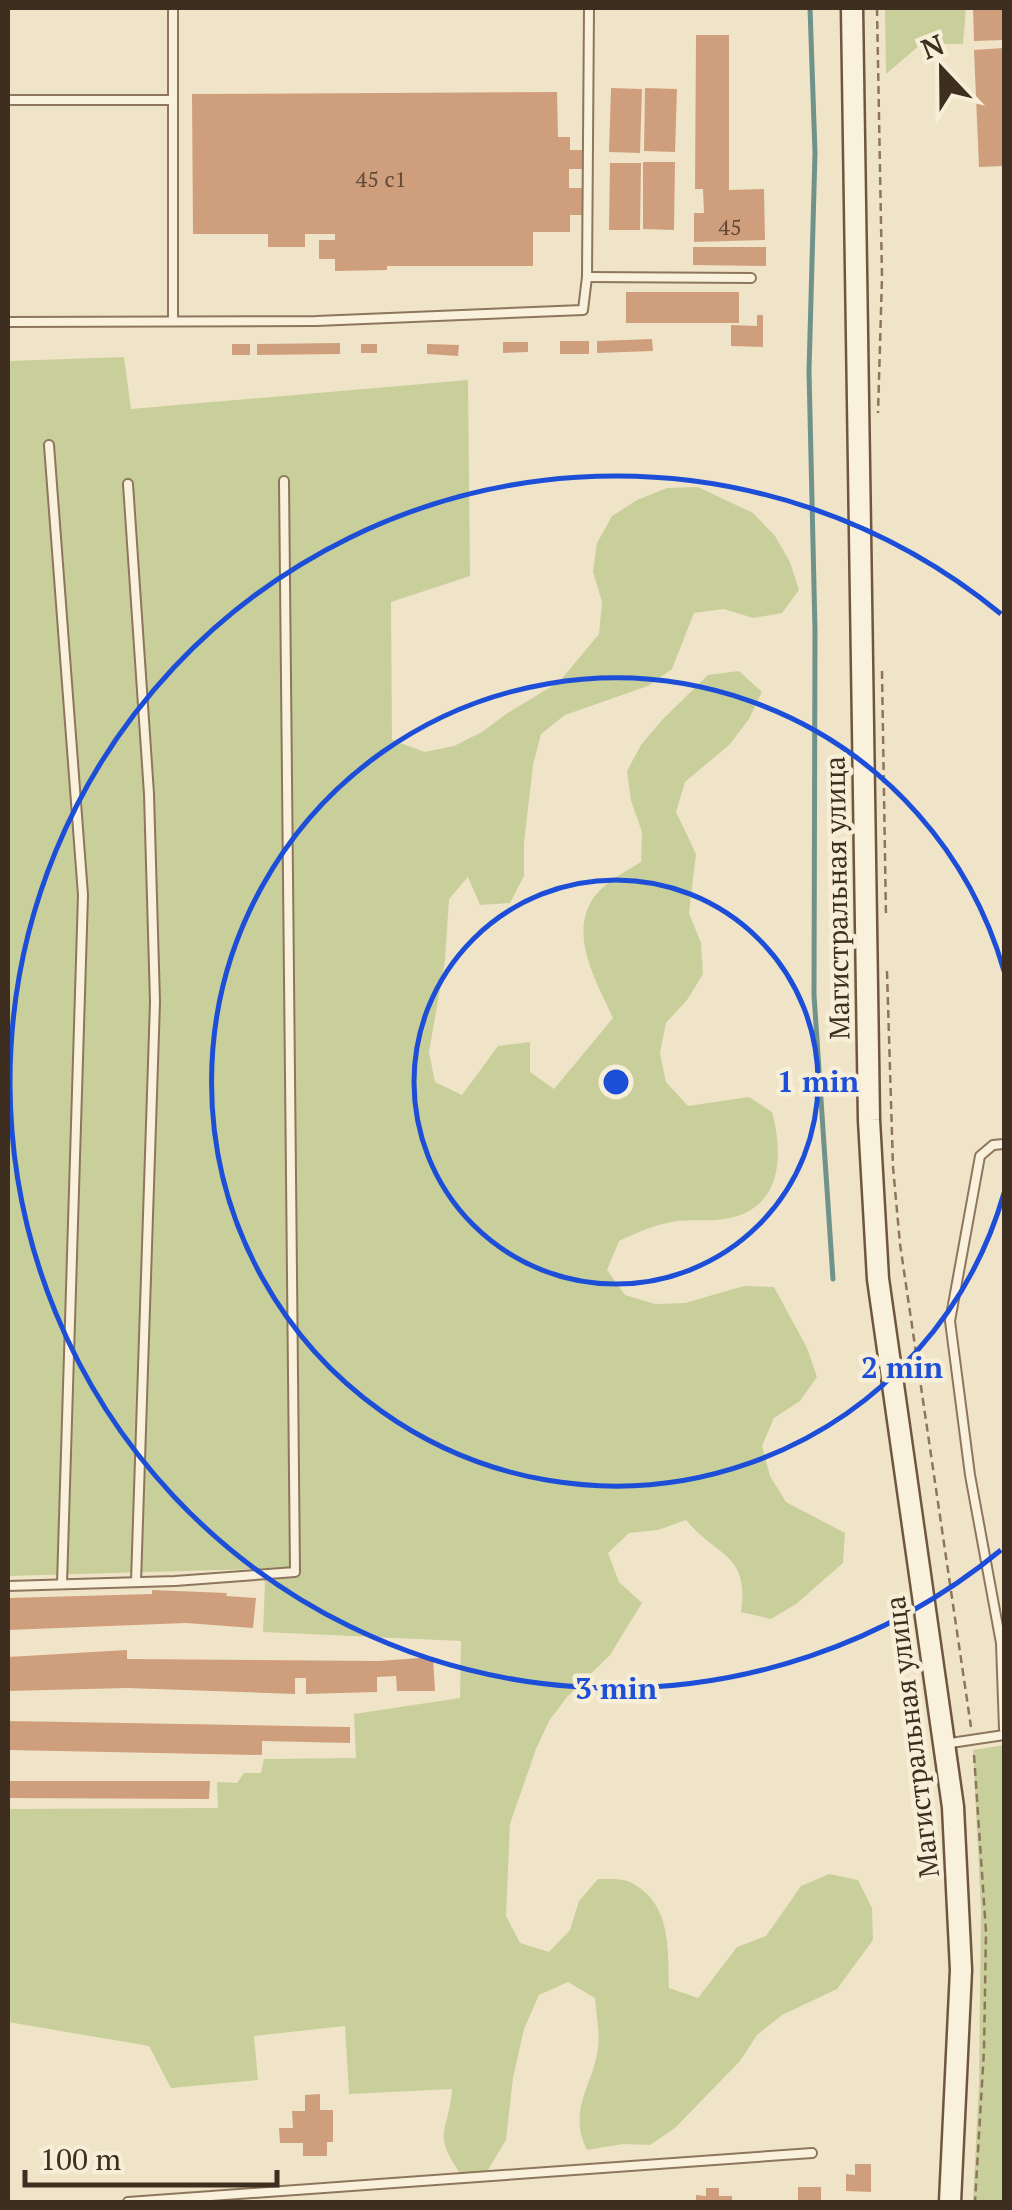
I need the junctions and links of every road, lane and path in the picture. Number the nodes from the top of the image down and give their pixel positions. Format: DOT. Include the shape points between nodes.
graph roads {
  1 [pos="173,8"];
  2 [pos="589,8"];
  3 [pos="852,8"];
  4 [pos="877,8"];
  5 [pos="8,100"];
  6 [pos="173,100"];
  7 [pos="587,277"];
  8 [pos="751,278"];
  9 [pos="173,320"];
  10 [pos="8,322"];
  11 [pos="878,417"];
  12 [pos="49,445"];
  13 [pos="284,481"];
  14 [pos="128,484"];
  15 [pos="882,673"];
  16 [pos="886,926"];
  17 [pos="887,966"];
  18 [pos="1004,1144"];
  19 [pos="136,1582"];
  20 [pos="62,1584"];
  21 [pos="8,1586"];
  22 [pos="1004,1732"];
  23 [pos="973,1740"];
  24 [pos="944,1744"];
  25 [pos="812,2153"];
  26 [pos="128,2202"];
  27 [pos="950,2202"];
  28 [pos="975,2202"];
  1 -- 6 [label="lane"];
  2 -- 7 [label="lane"];
  3 -- 24 [label="main road, Магистральная улица" via="873,1212"];
  4 -- 11 [label="path"];
  5 -- 6 [label="lane"];
  6 -- 9 [label="lane"];
  7 -- 8 [label="lane"];
  7 -- 9 [label="lane" via="584,310"];
  9 -- 10 [label="lane"];
  12 -- 20 [label="lane" via="83,896"];
  13 -- 19 [label="lane" via="295,1572"];
  14 -- 19 [label="lane" via="155,1002"];
  15 -- 16 [label="path"];
  17 -- 23 [label="path" via="900,1244"];
  18 -- 22 [label="lane" via="980,1156 950,1321 1001,1643"];
  19 -- 20 [label="lane"];
  20 -- 21 [label="lane"];
  22 -- 23 [label="lane"];
  23 -- 24 [label="lane"];
  23 -- 28 [label="path" via="986,1932"];
  24 -- 27 [label="main road, Магистральная улица" via="961,1970"];
  25 -- 26 [label="lane"];
}
